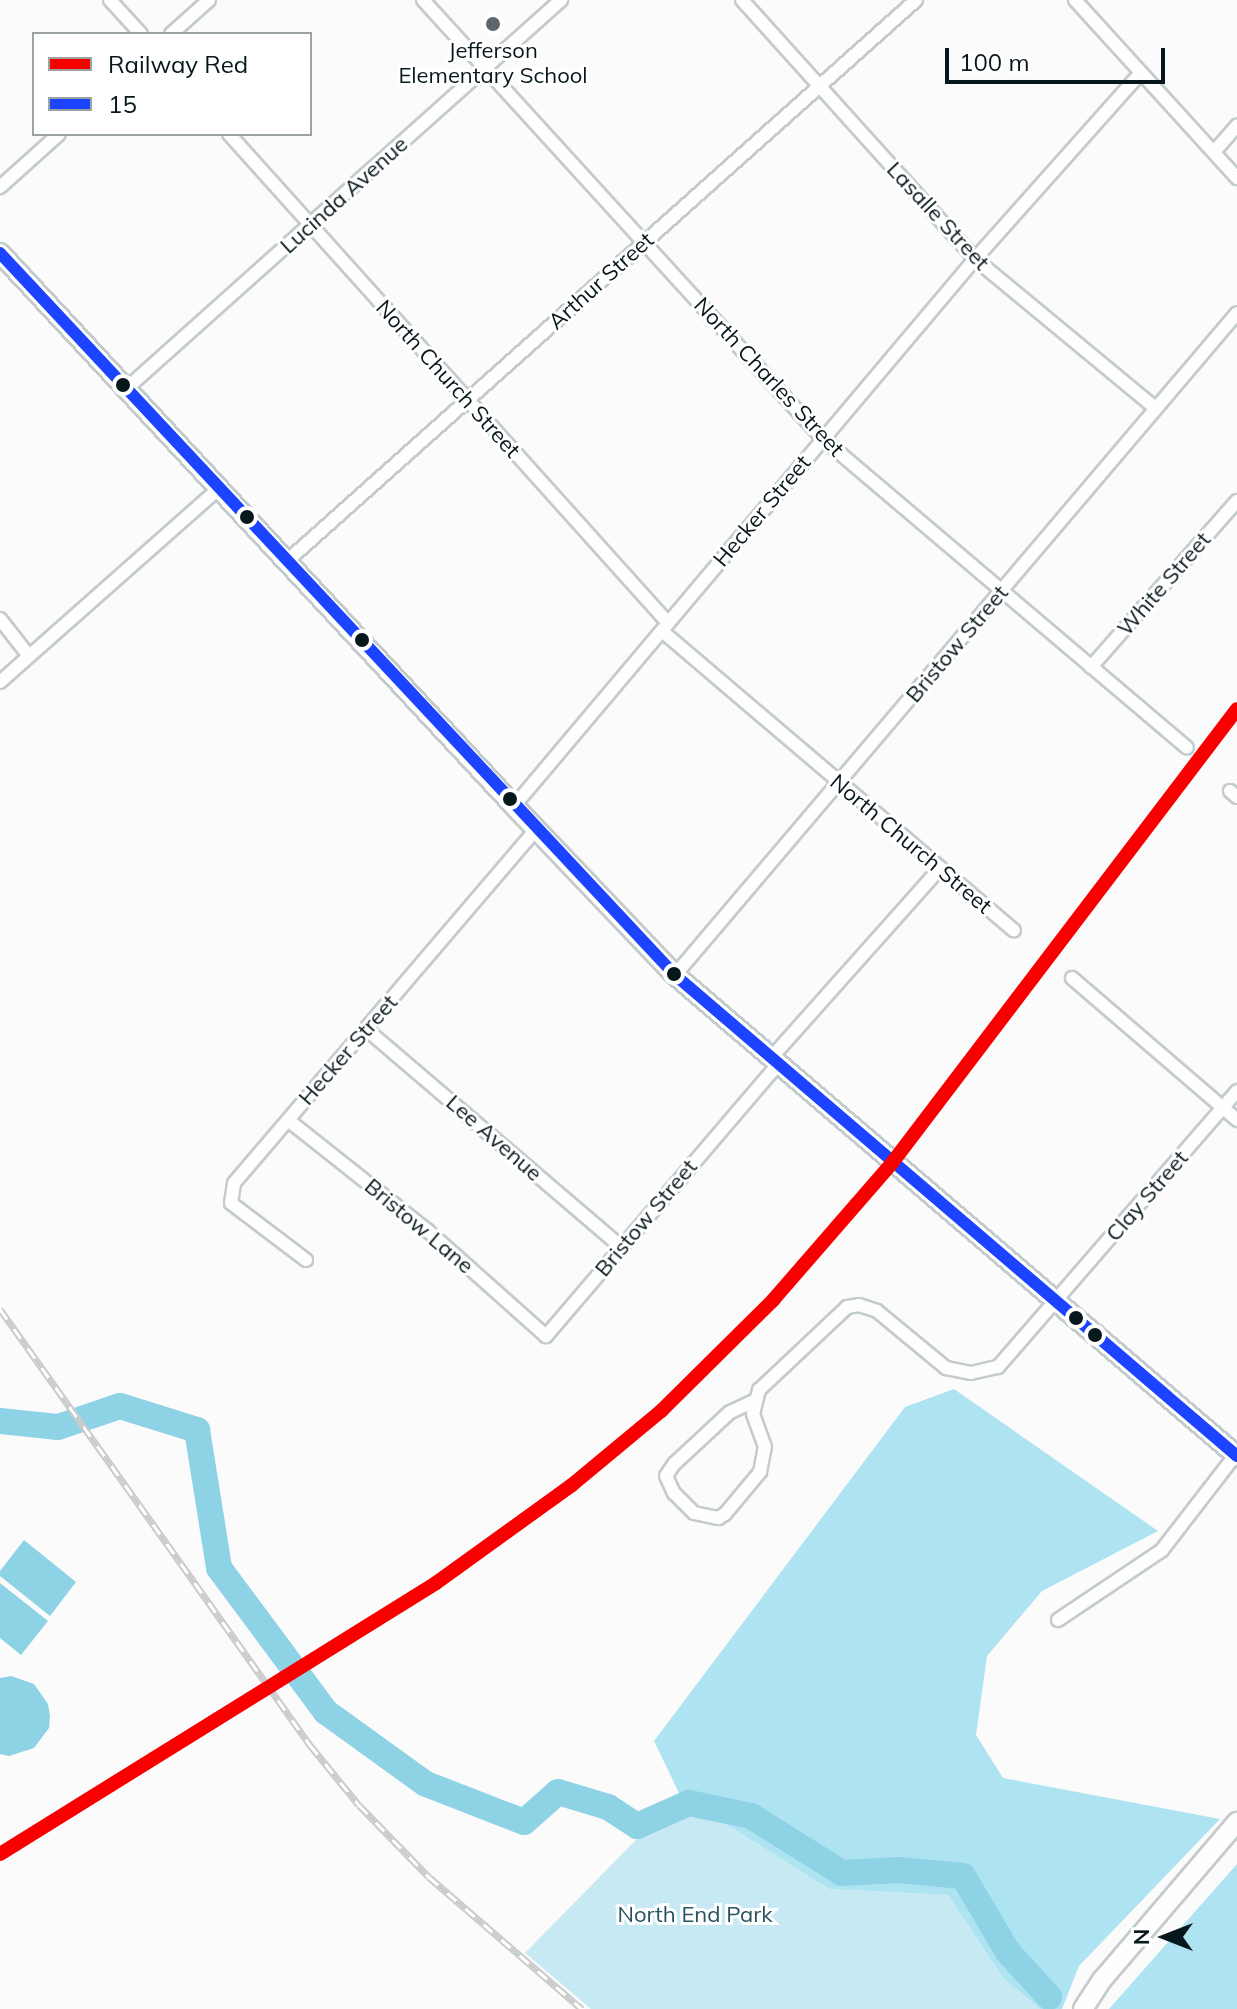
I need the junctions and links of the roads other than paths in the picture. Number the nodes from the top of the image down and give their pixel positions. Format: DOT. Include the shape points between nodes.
graph roads {
  1 [pos="110,0"];
  2 [pos="209,0"];
  3 [pos="423,0"];
  4 [pos="561,0"];
  5 [pos="742,0"];
  6 [pos="916,0"];
  7 [pos="1075,0"];
  8 [pos="139,32"];
  9 [pos="173,32"];
  10 [pos="484,69"];
  11 [pos="1141,73"];
  12 [pos="819,86"];
  13 [pos="1237,126"];
  14 [pos="57,136"];
  15 [pos="231,136"];
  16 [pos="1214,152"];
  17 [pos="1237,178"];
  18 [pos="0,187"];
  19 [pos="308,227"];
  20 [pos="644,243"];
  21 [pos="0,253"];
  22 [pos="975,259"];
  23 [pos="1237,313"];
  24 [pos="126,389"];
  25 [pos="467,400"];
  26 [pos="1155,408"];
  27 [pos="823,439"];
  28 [pos="218,489"];
  29 [pos="1237,501"];
  30 [pos="286,562"];
  31 [pos="1002,591"];
  32 [pos="0,619"];
  33 [pos="665,627"];
  34 [pos="29,656"];
  35 [pos="1091,667"];
  36 [pos="0,682"];
  37 [pos="1187,748"];
  38 [pos="839,783"];
  39 [pos="514,806"];
  40 [pos="536,830"];
  41 [pos="940,868"];
  42 [pos="1014,931"];
  43 [pos="675,975"];
  44 [pos="1072,978"];
  45 [pos="366,1029"];
  46 [pos="775,1061"];
  47 [pos="1237,1091"];
  48 [pos="1223,1108"];
  49 [pos="288,1120"];
  50 [pos="1237,1120"];
  51 [pos="621,1247"];
  52 [pos="306,1260"];
  53 [pos="1057,1301"];
  54 [pos="546,1336"];
  55 [pos="754,1401"];
  56 [pos="1236,1455"];
  57 [pos="1058,1620"];
  58 [pos="1237,1822"];
  59 [pos="1083,2009"];
  1 -- 8 [label="street"];
  2 -- 9 [label="street"];
  3 -- 10 [label="street, North Charles Street"];
  4 -- 10 [label="street, Lucinda Avenue"];
  5 -- 12 [label="street, Lasalle Street"];
  6 -- 12 [label="street, Arthur Street"];
  7 -- 11 [label="street"];
  10 -- 19 [label="street, Lucinda Avenue"];
  10 -- 20 [label="street, North Charles Street"];
  11 -- 16 [label="street"];
  11 -- 22 [label="street, Hecker Street"];
  12 -- 20 [label="street, Arthur Street"];
  12 -- 22 [label="street, Lasalle Street"];
  13 -- 16 [label="street"];
  14 -- 18 [label="street"];
  15 -- 19 [label="street, North Church Street"];
  16 -- 17 [label="street"];
  19 -- 24 [label="street, Lucinda Avenue"];
  19 -- 25 [label="street, North Church Street"];
  20 -- 25 [label="street, Arthur Street"];
  20 -- 27 [label="street, North Charles Street"];
  21 -- 24 [label="main road"];
  22 -- 26 [label="street, Lasalle Street"];
  22 -- 27 [label="street, Hecker Street"];
  23 -- 26 [label="street, Bristow Street"];
  24 -- 28 [label="main road"];
  25 -- 30 [label="street, Arthur Street"];
  25 -- 33 [label="street, North Church Street"];
  26 -- 31 [label="street, Bristow Street"];
  27 -- 31 [label="street, North Charles Street"];
  27 -- 33 [label="street, Hecker Street"];
  28 -- 30 [label="main road"];
  28 -- 34 [label="street"];
  29 -- 35 [label="street, White Street"];
  30 -- 39 [label="main road"];
  31 -- 35 [label="street, North Charles Street"];
  31 -- 38 [label="street, Bristow Street"];
  32 -- 34 [label="street"];
  33 -- 38 [label="street, North Church Street"];
  33 -- 39 [label="street, Hecker Street"];
  34 -- 36 [label="street"];
  35 -- 37 [label="street, North Charles Street"];
  38 -- 41 [label="street, North Church Street"];
  38 -- 43 [label="street, Bristow Street"];
  39 -- 40 [label="main road"];
  40 -- 43 [label="main road"];
  40 -- 45 [label="street, Hecker Street"];
  41 -- 42 [label="street, North Church Street"];
  41 -- 46 [label="street, Bristow Street"];
  43 -- 46 [label="main road"];
  44 -- 48 [label="street"];
  45 -- 49 [label="street, Hecker Street"];
  45 -- 51 [label="street, Lee Avenue"];
  46 -- 51 [label="street, Bristow Street"];
  46 -- 53 [label="main road"];
  47 -- 48 [label="street, Clay Street"];
  48 -- 50 [label="street"];
  48 -- 53 [label="street, Clay Street"];
  49 -- 52 [label="street, Hecker Street" via="234,1183 231,1203"];
  49 -- 54 [label="street, Bristow Lane" via="428,1231"];
  51 -- 54 [label="street, Bristow Street"];
  53 -- 55 [label="street, Clay Street" via="998,1367 971,1373 946,1368 877,1311 847,1307 759,1390"];
  53 -- 56 [label="main road"];
  55 -- 55 [label="street" via="730,1412 666,1476 694,1513 718,1518 725,1514 764,1465"];
  56 -- 57 [label="street" via="1162,1550"];
  58 -- 59 [label="main road"];
}
